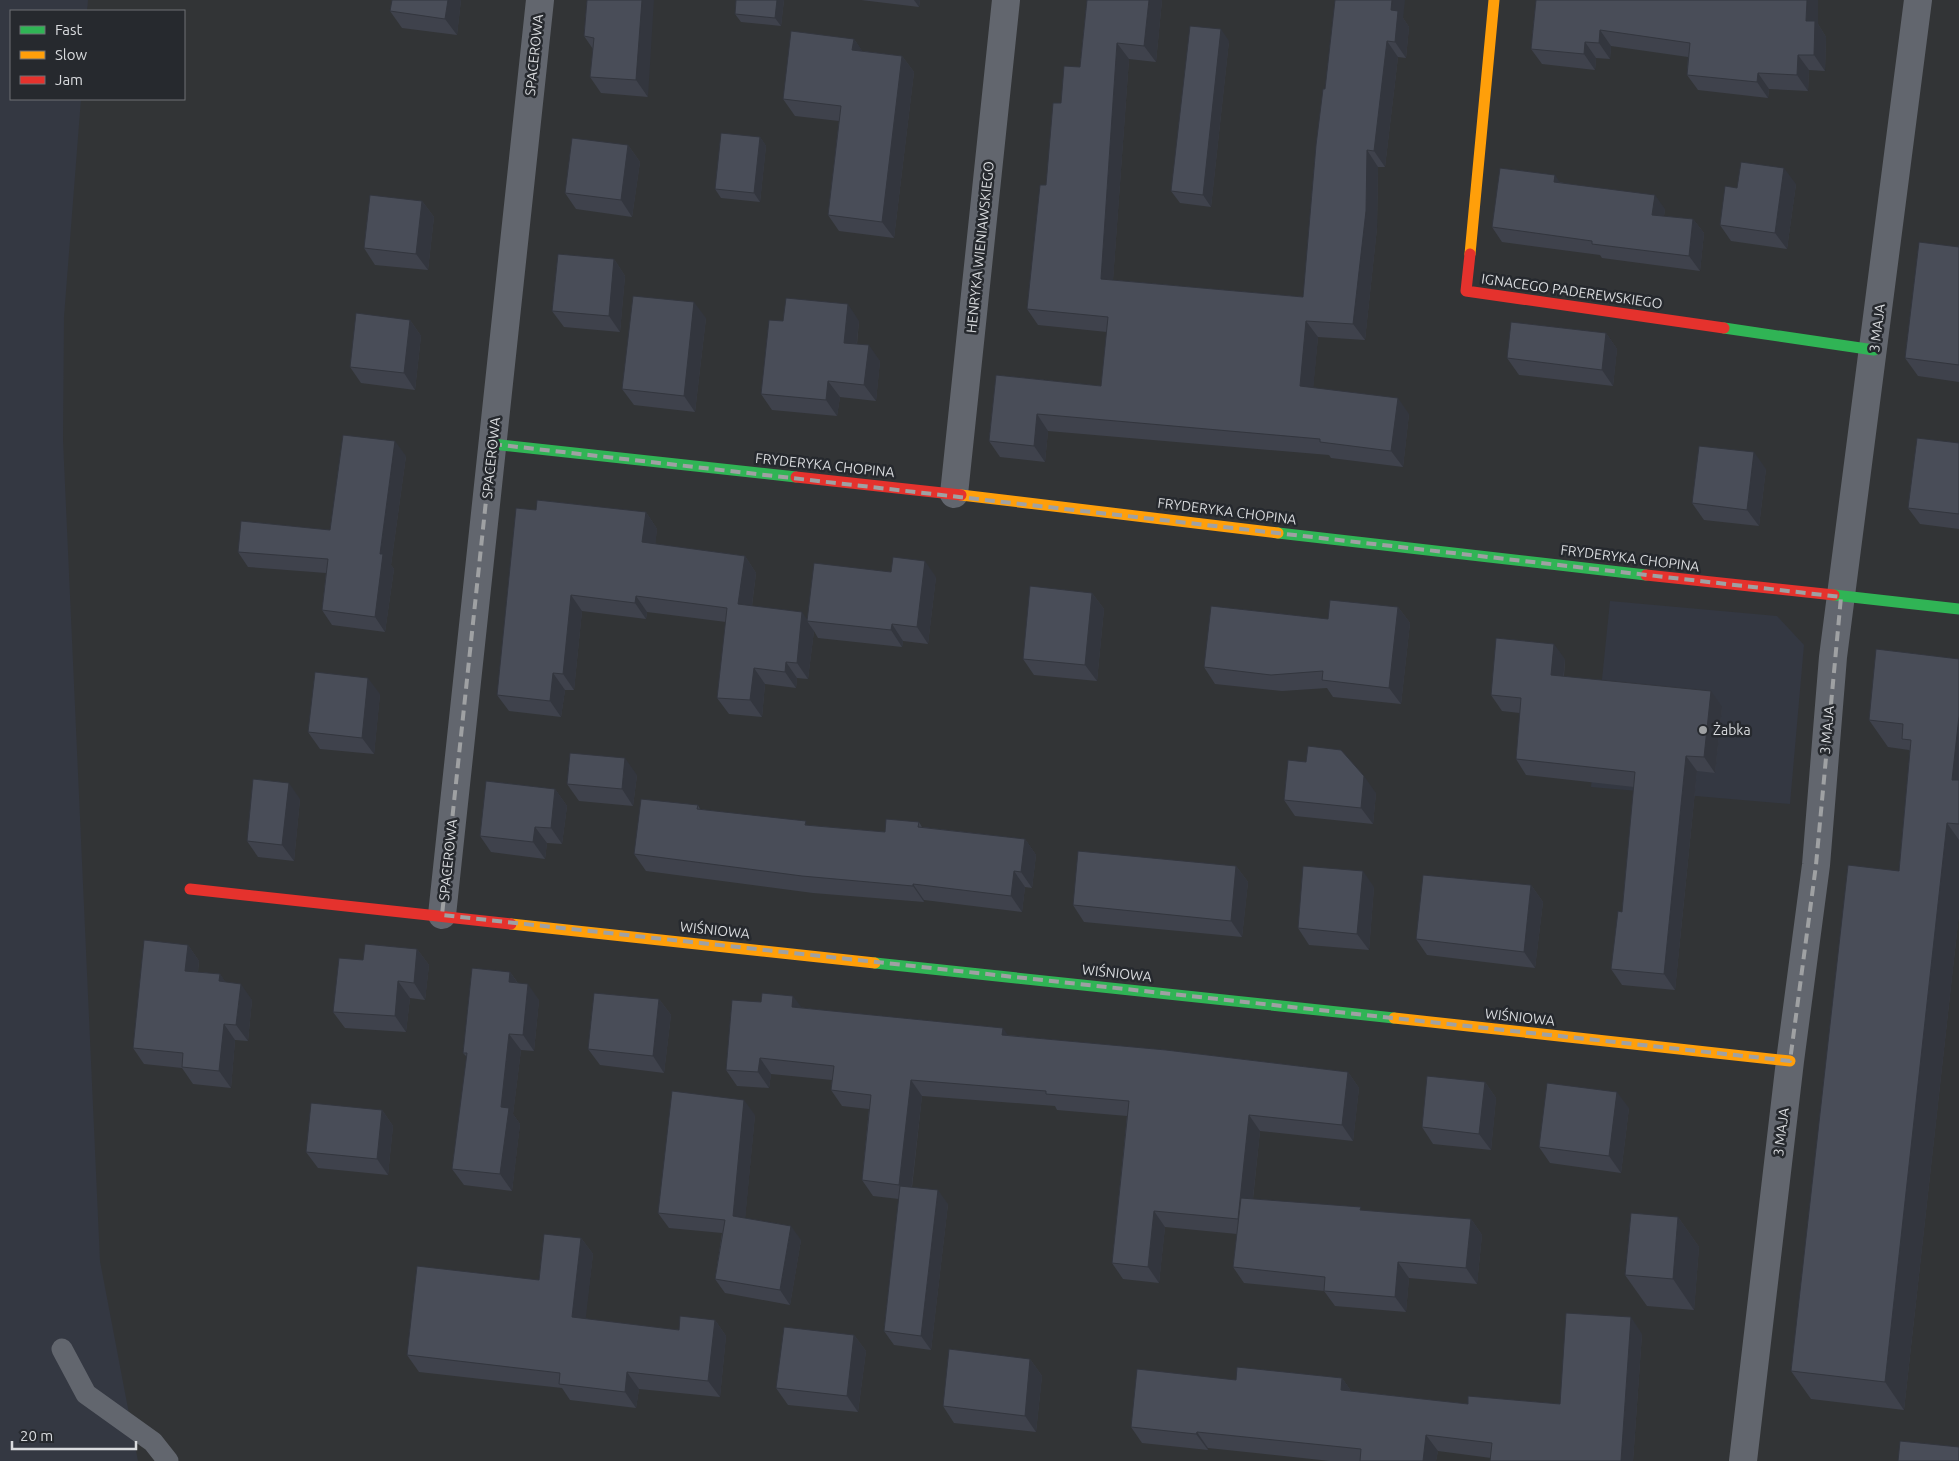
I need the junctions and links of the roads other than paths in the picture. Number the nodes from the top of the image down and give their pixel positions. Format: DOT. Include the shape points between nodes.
graph roads {
  1 [pos="540,0"];
  2 [pos="1006,0"];
  3 [pos="1494,0"];
  4 [pos="1918,0"];
  5 [pos="1874,350"];
  6 [pos="492,444"];
  7 [pos="954,494"];
  8 [pos="1841,597"];
  9 [pos="1959,609"];
  10 [pos="190,889"];
  11 [pos="442,915"];
  12 [pos="1790,1061"];
  13 [pos="62,1349"];
  14 [pos="168,1461"];
  15 [pos="1743,1461"];
  1 -- 6 [label="street, SPACEROWA"];
  2 -- 7 [label="street, HENRYKA WIENIAWSKIEGO"];
  3 -- 5 [label="street, IGNACEGO PADEREWSKIEGO" via="1466,290"];
  4 -- 5 [label="street, 3 MAJA"];
  5 -- 8 [label="street, 3 MAJA"];
  6 -- 7 [label="street, FRYDERYKA CHOPINA"];
  6 -- 11 [label="street, SPACEROWA"];
  7 -- 8 [label="street, FRYDERYKA CHOPINA"];
  8 -- 9 [label="street, FRYDERYKA CHOPINA"];
  8 -- 12 [label="street, 3 MAJA" via="1816,865"];
  10 -- 11 [label="street, WIŚNIOWA"];
  11 -- 12 [label="street, WIŚNIOWA"];
  12 -- 15 [label="street, 3 MAJA"];
  13 -- 14 [label="lane" via="86,1394 153,1442"];
}
